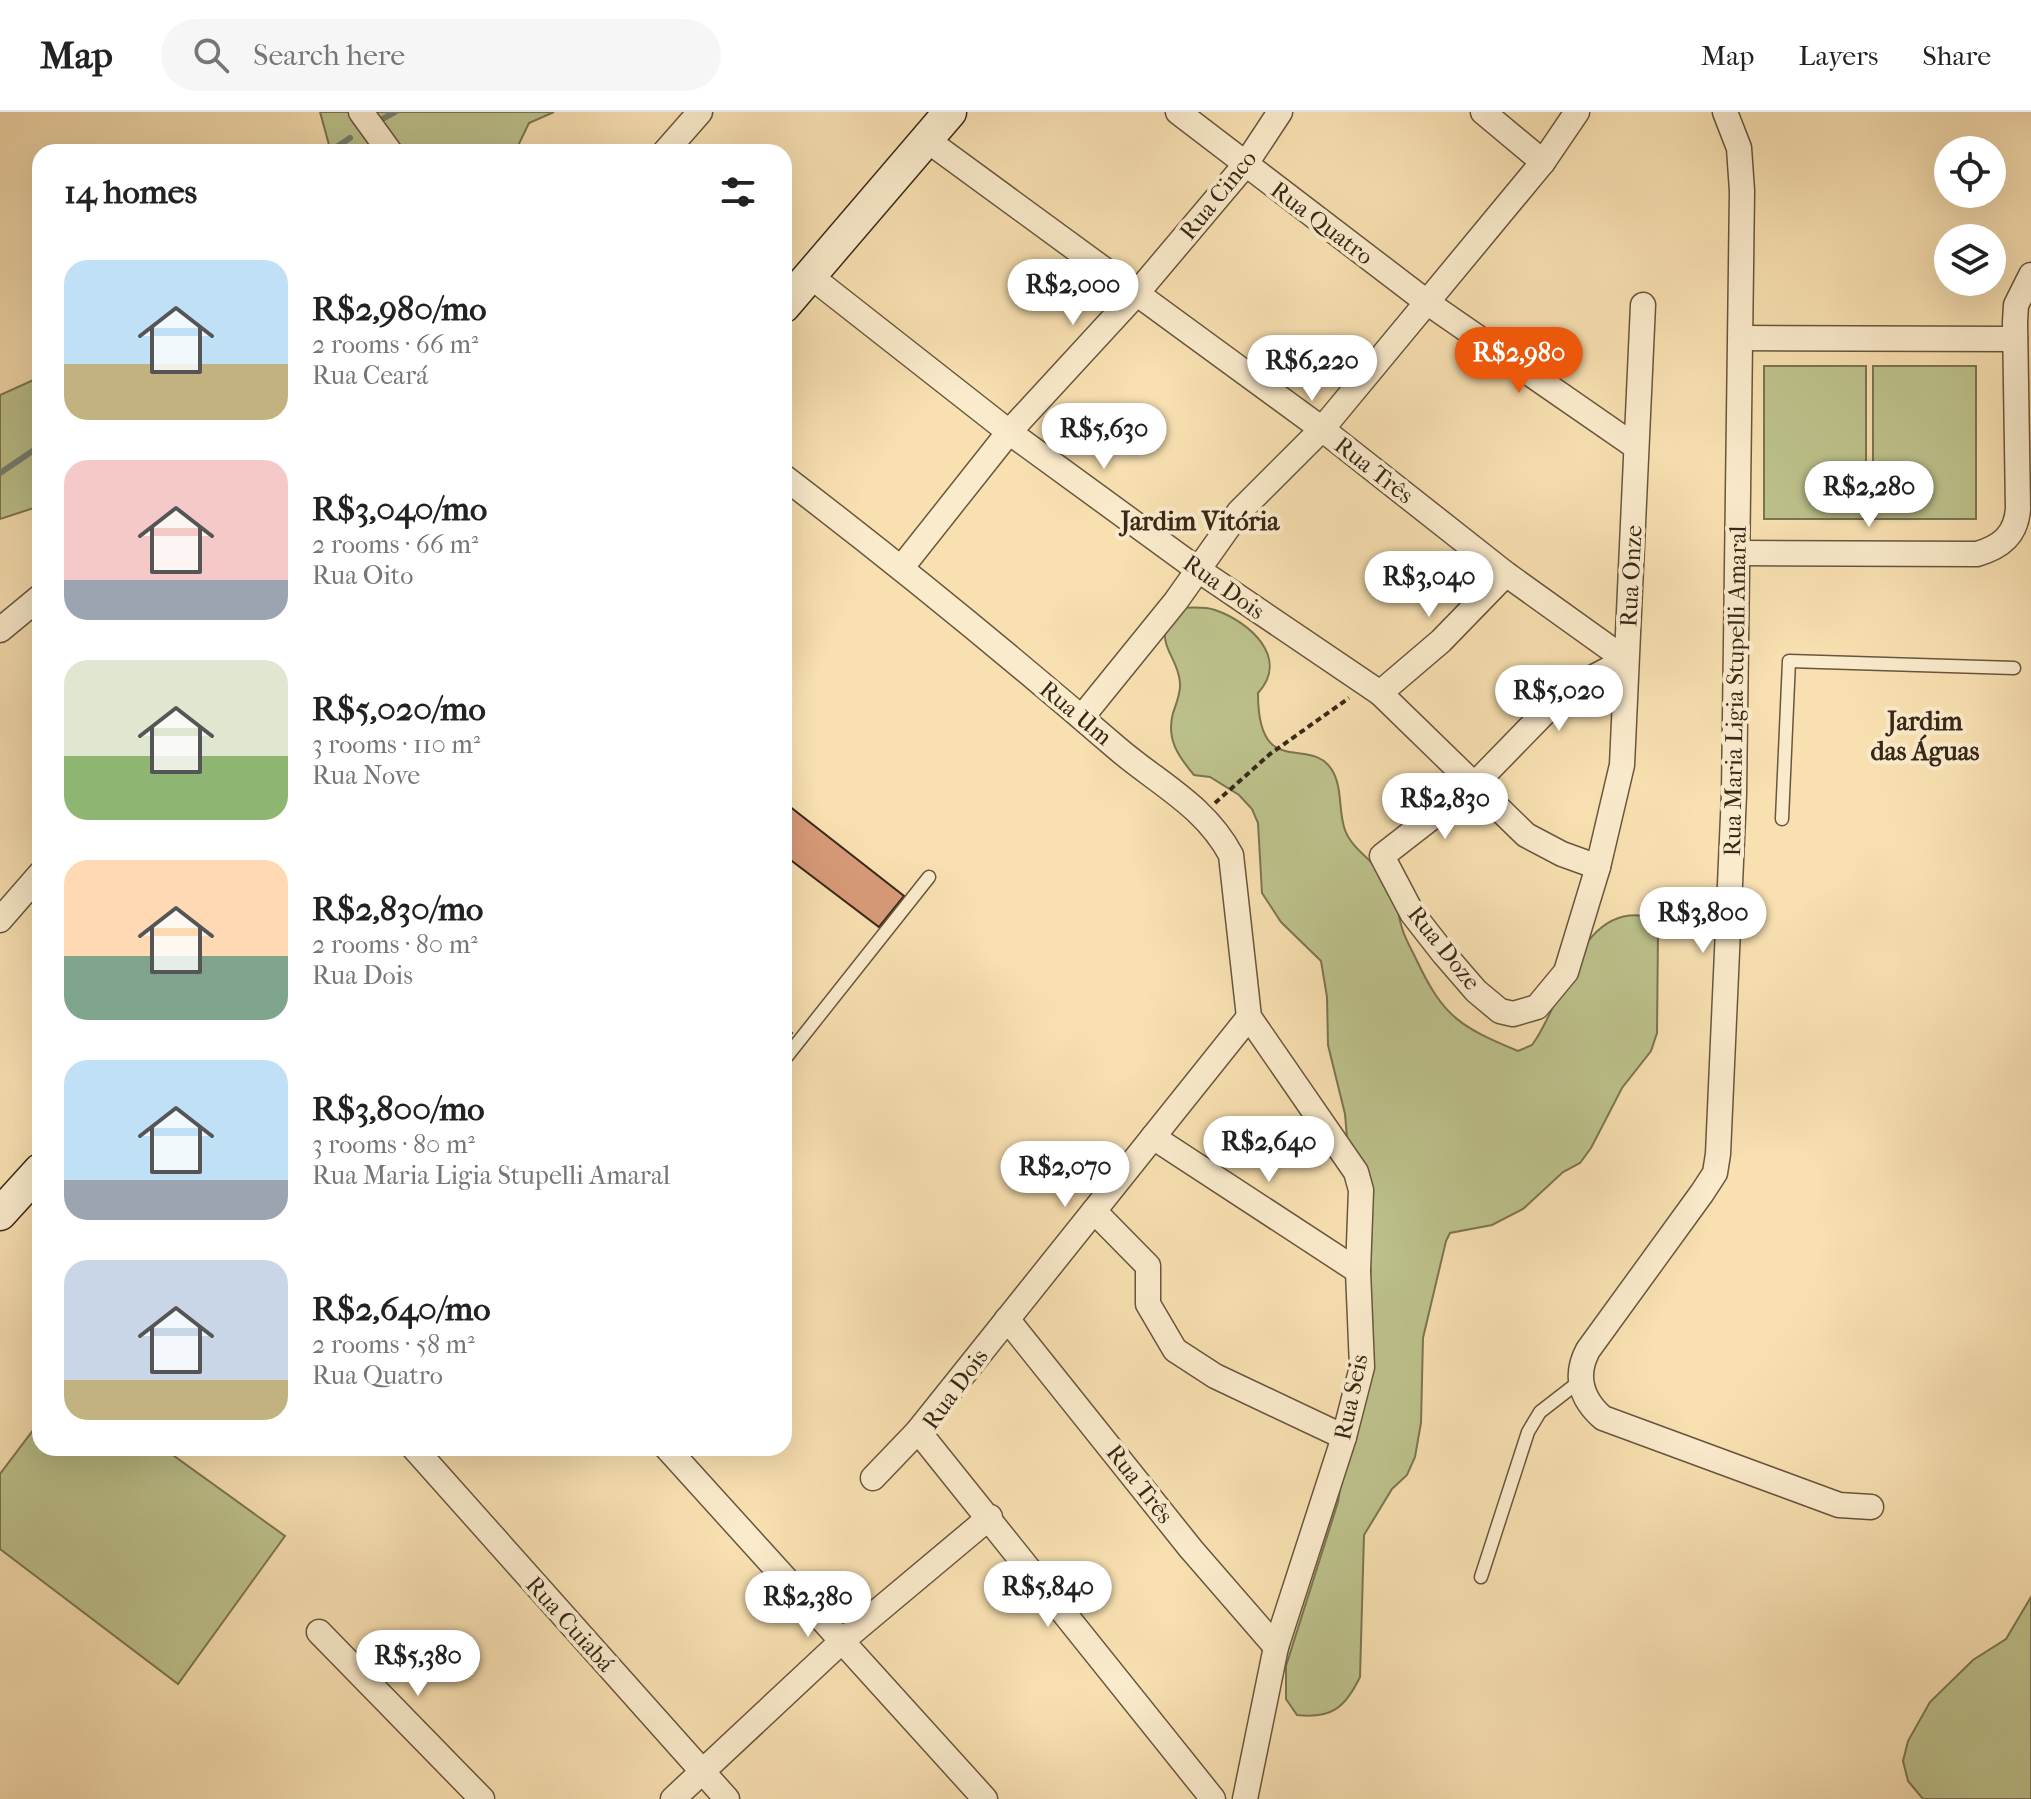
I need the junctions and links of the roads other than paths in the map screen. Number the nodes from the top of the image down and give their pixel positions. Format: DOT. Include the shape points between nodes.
graph roads {
  1 [pos="361,112"];
  2 [pos="700,112"];
  3 [pos="950,112"];
  4 [pos="1178,112"];
  5 [pos="1280,112"];
  6 [pos="1483,112"];
  7 [pos="1577,112"];
  8 [pos="1725,112"];
  9 [pos="927,140"];
  10 [pos="384,144"];
  11 [pos="672,144"];
  12 [pos="1543,162"];
  13 [pos="1245,165"];
  14 [pos="809,275"];
  15 [pos="2031,275"];
  16 [pos="1137,293"];
  17 [pos="792,296"];
  18 [pos="1428,303"];
  19 [pos="1643,305"];
  20 [pos="1741,338"];
  21 [pos="2015,339"];
  22 [pos="1322,429"];
  23 [pos="1009,432"];
  24 [pos="1636,447"];
  25 [pos="792,483"];
  26 [pos="1739,553"];
  27 [pos="902,567"];
  28 [pos="1197,569"];
  29 [pos="1506,574"];
  30 [pos="32,604"];
  31 [pos="0,630"];
  32 [pos="1626,660"];
  33 [pos="2014,668"];
  34 [pos="1374,689"];
  35 [pos="1082,717"];
  36 [pos="1476,783"];
  37 [pos="1782,819"];
  38 [pos="1598,867"];
  39 [pos="929,877"];
  40 [pos="32,883"];
  41 [pos="0,920"];
  42 [pos="1526,1013"];
  43 [pos="1249,1017"];
  44 [pos="792,1050"];
  45 [pos="1153,1137"];
  46 [pos="32,1179"];
  47 [pos="1094,1211"];
  48 [pos="0,1214"];
  49 [pos="1358,1271"];
  50 [pos="1007,1319"];
  51 [pos="1580,1381"];
  52 [pos="918,1431"];
  53 [pos="1344,1437"];
  54 [pos="421,1456"];
  55 [pos="674,1456"];
  56 [pos="873,1478"];
  57 [pos="1871,1507"];
  58 [pos="990,1517"];
  59 [pos="1481,1577"];
  60 [pos="319,1632"];
  61 [pos="842,1641"];
  62 [pos="1276,1647"];
  63 [pos="702,1771"];
  64 [pos="482,1799"];
  65 [pos="673,1799"];
  66 [pos="727,1799"];
  67 [pos="985,1799"];
  68 [pos="1213,1799"];
  69 [pos="1245,1799"];
  1 -- 10 [label="street"];
  2 -- 11 [label="street"];
  3 -- 9 [label="street"];
  4 -- 13 [label="street, Rua Quatro"];
  5 -- 13 [label="street, Rua Cinco"];
  6 -- 12 [label="street"];
  7 -- 12 [label="street"];
  8 -- 20 [label="street, Rua Maria Ligia Stupelli Amaral" via="1741,163"];
  9 -- 14 [label="street"];
  9 -- 16 [label="street, Rua Três"];
  12 -- 18 [label="street"];
  13 -- 16 [label="street, Rua Cinco"];
  13 -- 18 [label="street, Rua Quatro"];
  14 -- 17 [label="street"];
  14 -- 23 [label="street, Rua Dois"];
  15 -- 21 [label="street" via="2016,305"];
  16 -- 22 [label="street, Rua Três"];
  16 -- 23 [label="street, Rua Cinco"];
  18 -- 22 [label="street"];
  18 -- 24 [label="street, Rua Quatro"];
  19 -- 24 [label="street, Rua Onze"];
  20 -- 21 [label="street"];
  20 -- 26 [label="street, Rua Maria Ligia Stupelli Amaral"];
  21 -- 26 [label="street" via="2018,509 2004,542 1977,554"];
  22 -- 28 [label="street" via="1239,512"];
  22 -- 29 [label="street, Rua Três"];
  23 -- 27 [label="street, Rua Cinco"];
  23 -- 28 [label="street, Rua Dois"];
  24 -- 32 [label="street, Rua Onze"];
  25 -- 27 [label="street, Rua Um"];
  26 -- 51 [label="street, Rua Maria Ligia Stupelli Amaral" via="1734,806 1715,1173 1588,1350"];
  27 -- 35 [label="street, Rua Um"];
  28 -- 34 [label="street, Rua Dois"];
  28 -- 35 [label="street"];
  29 -- 32 [label="street, Rua Três"];
  29 -- 34 [label="street" via="1441,641"];
  30 -- 31 [label="street"];
  32 -- 36 [label="street" via="1551,706"];
  32 -- 38 [label="street, Rua Onze" via="1622,765"];
  33 -- 37 [label="lane" via="1789,661"];
  34 -- 36 [label="street, Rua Dois"];
  35 -- 43 [label="street, Rua Um" via="1203,814 1231,855"];
  36 -- 38 [label="street, Rua Dois" via="1526,835"];
  36 -- 42 [label="street, Rua Doze" via="1382,856 1412,913 1476,991 1500,1011"];
  38 -- 42 [label="street, Rua Onze" via="1566,972"];
  39 -- 44 [label="lane"];
  40 -- 41 [label="street"];
  43 -- 45 [label="street, Rua Dois"];
  43 -- 49 [label="street, Rua Seis" via="1356,1172 1361,1190"];
  45 -- 47 [label="street, Rua Dois"];
  45 -- 49 [label="street"];
  46 -- 48 [label="street"];
  47 -- 50 [label="street, Rua Dois"];
  47 -- 53 [label="street" via="1148,1266 1148,1304 1175,1350 1215,1376"];
  49 -- 53 [label="street, Rua Seis" via="1362,1367"];
  50 -- 52 [label="street, Rua Dois"];
  50 -- 62 [label="street, Rua Três"];
  51 -- 57 [label="street" via="1591,1407 1603,1418 1839,1505"];
  51 -- 59 [label="lane" via="1540,1412 1528,1432"];
  52 -- 56 [label="street"];
  52 -- 58 [label="street, Rua Dois"];
  53 -- 62 [label="street, Rua Seis"];
  54 -- 63 [label="street, Rua Cuiabá"];
  55 -- 61 [label="street"];
  58 -- 61 [label="street"];
  58 -- 68 [label="street, Rua Dois"];
  60 -- 64 [label="street"];
  61 -- 63 [label="street"];
  61 -- 67 [label="street"];
  62 -- 69 [label="street, Rua Seis"];
  63 -- 65 [label="street"];
  63 -- 66 [label="street, Rua Cuiabá"];
}
